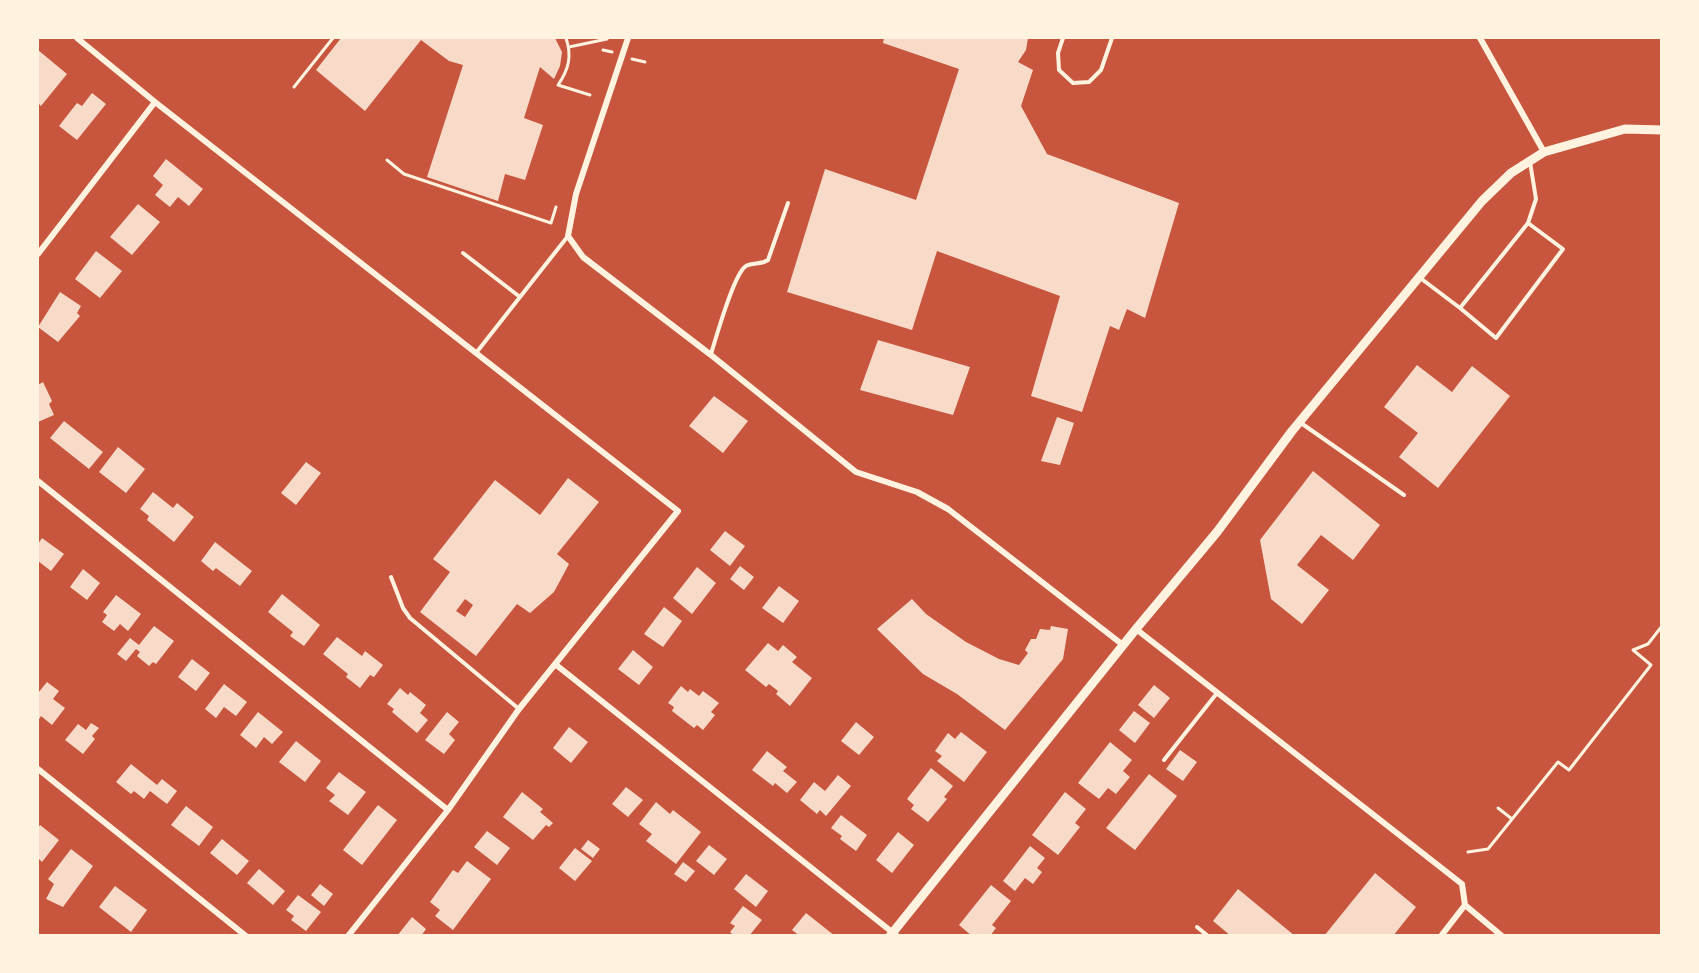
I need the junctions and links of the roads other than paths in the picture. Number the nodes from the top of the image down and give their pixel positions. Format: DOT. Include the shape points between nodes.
graph roads {
  1 [pos="77,38"];
  2 [pos="628,38"];
  3 [pos="1063,38"];
  4 [pos="1112,38"];
  5 [pos="1479,38"];
  6 [pos="155,102"];
  7 [pos="1662,130"];
  8 [pos="1544,152"];
  9 [pos="1529,162"];
  10 [pos="788,203"];
  11 [pos="1528,223"];
  12 [pos="568,237"];
  13 [pos="463,253"];
  14 [pos="38,254"];
  15 [pos="1419,277"];
  16 [pos="520,297"];
  17 [pos="1460,308"];
  18 [pos="476,353"];
  19 [pos="711,355"];
  20 [pos="1300,423"];
  21 [pos="38,481"];
  22 [pos="1404,495"];
  23 [pos="391,577"];
  24 [pos="1136,629"];
  25 [pos="1123,645"];
  26 [pos="555,664"];
  27 [pos="1217,693"];
  28 [pos="519,709"];
  29 [pos="1164,760"];
  30 [pos="38,769"];
  31 [pos="448,810"];
  32 [pos="1465,905"];
  33 [pos="1197,927"];
  34 [pos="893,934"];
  35 [pos="246,936"];
  36 [pos="348,936"];
  37 [pos="1208,936"];
  38 [pos="1441,936"];
  39 [pos="1502,936"];
  1 -- 6 [label="street"];
  2 -- 12 [label="street" via="576,194"];
  3 -- 4 [label="lane" via="1058,53 1059,70 1073,83 1089,82 1101,70"];
  5 -- 8 [label="street"];
  6 -- 14 [label="street"];
  6 -- 18 [label="street"];
  7 -- 8 [label="street" via="1625,129"];
  8 -- 9 [label="street"];
  9 -- 11 [label="lane" via="1536,199"];
  9 -- 15 [label="street" via="1511,173 1482,201"];
  10 -- 19 [label="lane" via="768,260 743,267 736,279"];
  11 -- 17 [label="lane"];
  11 -- 17 [label="lane" via="1563,249 1496,338"];
  12 -- 16 [label="lane"];
  12 -- 19 [label="street" via="583,257"];
  13 -- 16 [label="lane"];
  15 -- 17 [label="lane"];
  15 -- 20 [label="street"];
  16 -- 18 [label="lane"];
  18 -- 26 [label="street" via="678,511"];
  19 -- 25 [label="street" via="856,471 917,492 948,509"];
  20 -- 22 [label="lane"];
  20 -- 24 [label="street"];
  21 -- 31 [label="street"];
  23 -- 28 [label="lane" via="410,618"];
  24 -- 25 [label="street"];
  24 -- 27 [label="street"];
  25 -- 34 [label="street"];
  26 -- 28 [label="street"];
  26 -- 34 [label="street"];
  27 -- 29 [label="lane"];
  27 -- 32 [label="street" via="1462,884"];
  28 -- 31 [label="street"];
  30 -- 35 [label="street"];
  31 -- 36 [label="street"];
  32 -- 38 [label="street"];
  32 -- 39 [label="street"];
  33 -- 37 [label="lane"];
}
